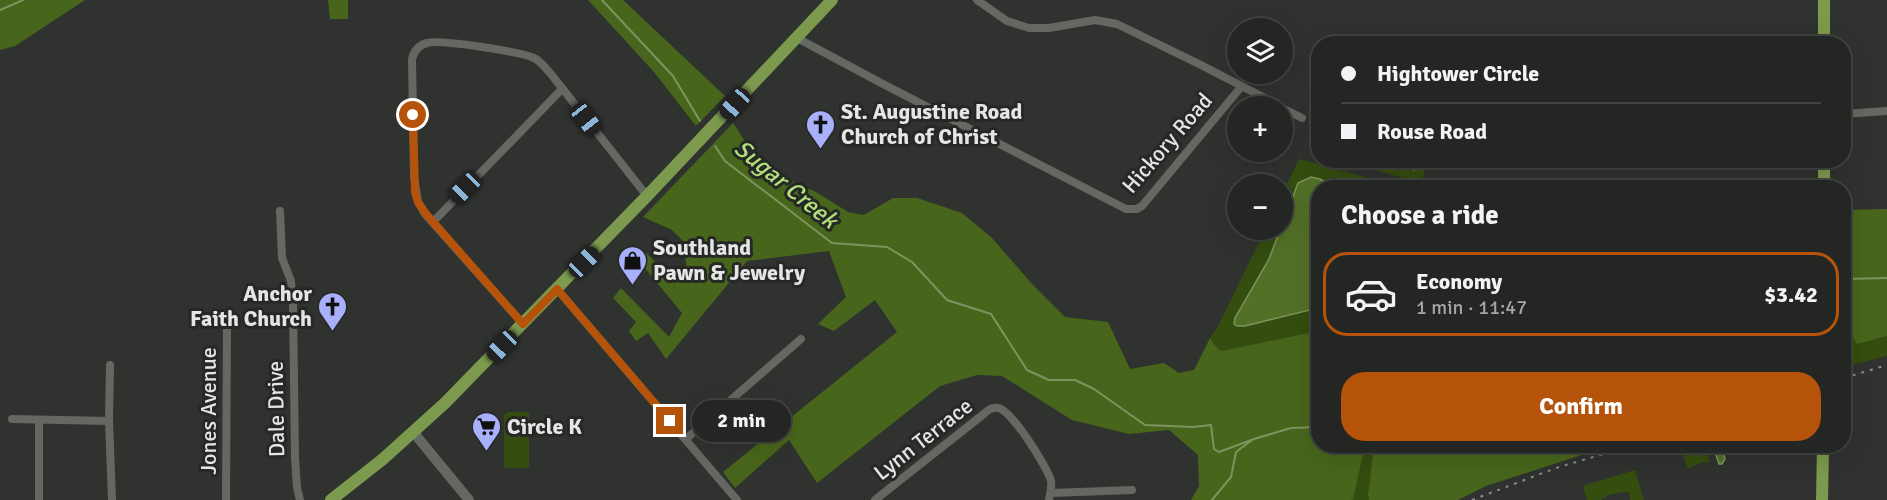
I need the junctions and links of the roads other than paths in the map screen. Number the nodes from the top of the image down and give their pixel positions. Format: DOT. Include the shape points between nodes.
graph roads {
  1 [pos="832,0"];
  2 [pos="977,0"];
  3 [pos="1824,0"];
  4 [pos="1824,36"];
  5 [pos="797,38"];
  6 [pos="1241,87"];
  7 [pos="562,89"];
  8 [pos="1259,96"];
  9 [pos="1887,111"];
  10 [pos="1293,113"];
  11 [pos="1851,114"];
  12 [pos="1302,118"];
  13 [pos="647,196"];
  14 [pos="280,211"];
  15 [pos="433,222"];
  16 [pos="557,289"];
  17 [pos="227,323"];
  18 [pos="523,324"];
  19 [pos="801,339"];
  20 [pos="110,365"];
  21 [pos="12,419"];
  22 [pos="39,420"];
  23 [pos="109,421"];
  24 [pos="414,433"];
  25 [pos="686,439"];
  26 [pos="1823,453"];
  27 [pos="1132,490"];
  28 [pos="1050,496"];
  29 [pos="338,498"];
  30 [pos="39,500"];
  31 [pos="112,500"];
  32 [pos="226,500"];
  33 [pos="300,500"];
  34 [pos="469,500"];
  35 [pos="737,500"];
  36 [pos="875,500"];
  37 [pos="1822,500"];
  1 -- 5 [label="main road"];
  2 -- 6 [label="street, Hickory Road" via="1007,21 1029,28 1095,20 1117,24"];
  3 -- 4 [label="main road"];
  5 -- 6 [label="street, Hickory Road" via="1132,210 1142,206"];
  5 -- 13 [label="main road"];
  6 -- 8 [label="street, Hickory Road"];
  7 -- 13 [label="street"];
  7 -- 15 [label="street"];
  7 -- 15 [label="street" via="535,58 436,42 413,52 415,192"];
  9 -- 11 [label="street"];
  10 -- 12 [label="street, Hickory Road"];
  13 -- 16 [label="main road"];
  14 -- 33 [label="street, Dale Drive" via="282,258 291,281 295,458"];
  15 -- 18 [label="street"];
  16 -- 18 [label="main road"];
  16 -- 25 [label="street"];
  17 -- 32 [label="street, Jones Avenue"];
  18 -- 24 [label="main road"];
  19 -- 25 [label="street"];
  20 -- 23 [label="street"];
  21 -- 22 [label="street"];
  22 -- 23 [label="street"];
  22 -- 30 [label="street"];
  23 -- 31 [label="street"];
  24 -- 29 [label="main road"];
  24 -- 34 [label="main road"];
  25 -- 35 [label="street"];
  26 -- 37 [label="main road"];
  27 -- 28 [label="street"];
  28 -- 36 [label="street, Lynn Terrace" via="1051,481 1035,450 999,408 984,413"];
}
